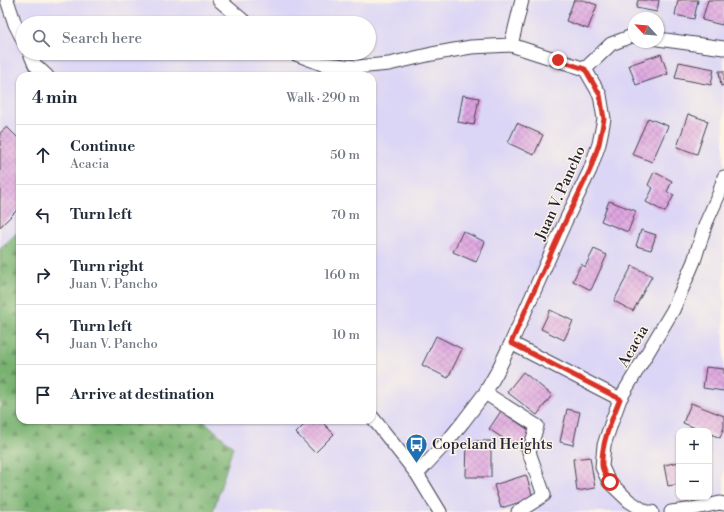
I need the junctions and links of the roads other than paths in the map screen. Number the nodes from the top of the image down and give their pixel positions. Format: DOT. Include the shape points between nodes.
graph roads {
  1 [pos="7,0"];
  2 [pos="219,0"];
  3 [pos="522,0"];
  4 [pos="238,16"];
  5 [pos="16,26"];
  6 [pos="628,38"];
  7 [pos="664,41"];
  8 [pos="511,45"];
  9 [pos="724,48"];
  10 [pos="33,60"];
  11 [pos="311,60"];
  12 [pos="585,69"];
  13 [pos="43,72"];
  14 [pos="724,177"];
  15 [pos="511,343"];
  16 [pos="484,393"];
  17 [pos="620,399"];
  18 [pos="376,422"];
  19 [pos="417,474"];
  20 [pos="723,500"];
  21 [pos="440,512"];
  22 [pos="518,512"];
  23 [pos="652,512"];
  24 [pos="671,512"];
  1 -- 5 [label="street"];
  2 -- 4 [label="street"];
  3 -- 8 [label="street"];
  6 -- 12 [label="street" via="611,44"];
  7 -- 9 [label="street"];
  8 -- 11 [label="street" via="471,47 389,64 357,67 322,64"];
  8 -- 12 [label="street"];
  10 -- 13 [label="street"];
  12 -- 15 [label="street, Juan V. Pancho" via="600,95 604,119 599,144 590,170"];
  14 -- 17 [label="street, Acacia" via="694,261 673,310"];
  15 -- 16 [label="street, Juan V. Pancho"];
  15 -- 17 [label="street"];
  16 -- 19 [label="street, Juan V. Pancho" via="450,438"];
  16 -- 22 [label="street" via="537,426 529,452 544,495"];
  17 -- 23 [label="street, Acacia" via="604,445 602,467 610,482 629,501 646,512"];
  18 -- 19 [label="street"];
  19 -- 21 [label="street"];
  20 -- 24 [label="street"];
}
